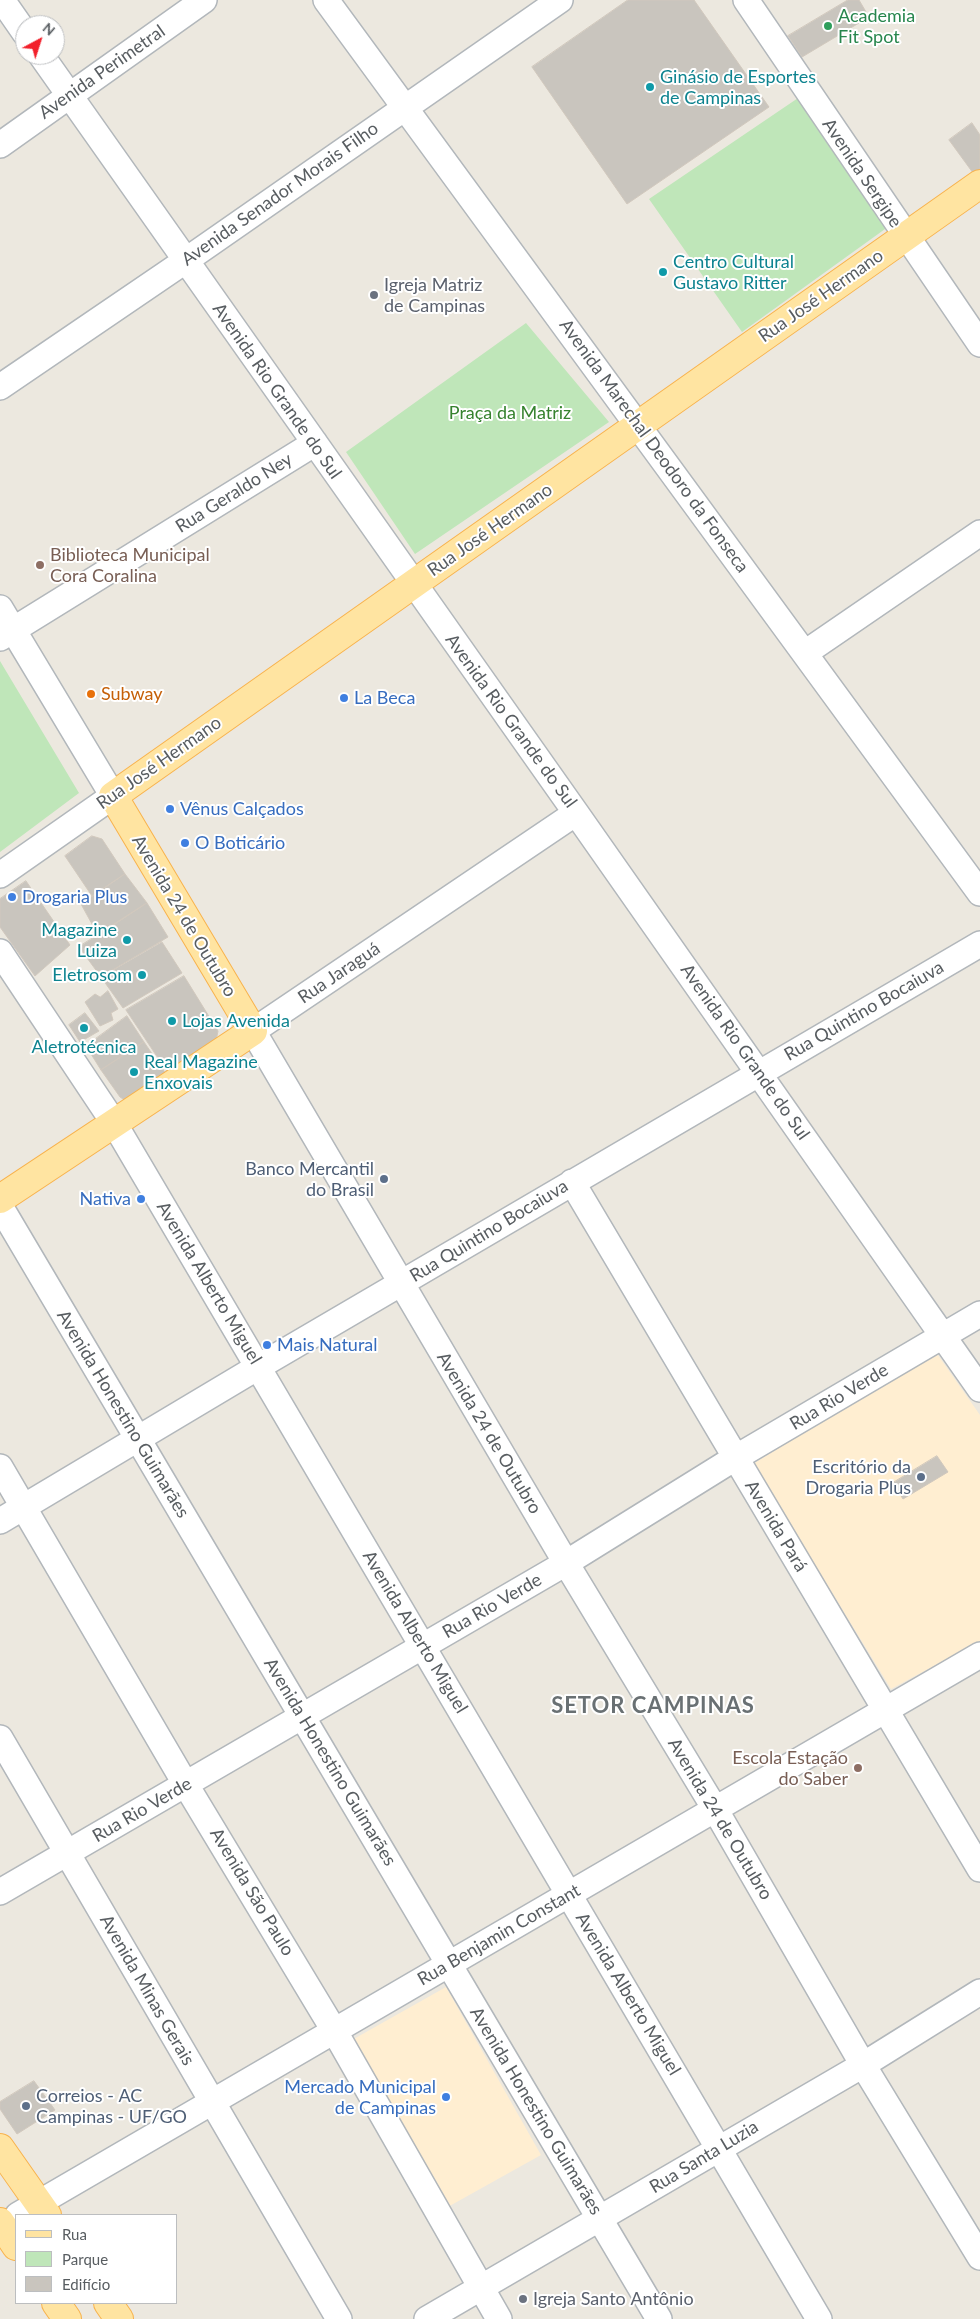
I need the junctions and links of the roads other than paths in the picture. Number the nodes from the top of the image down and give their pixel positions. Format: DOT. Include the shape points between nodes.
graph roads {
  1 [pos="2,0"];
  2 [pos="204,0"];
  3 [pos="326,0"];
  4 [pos="560,0"];
  5 [pos="746,0"];
  6 [pos="15,18"];
  7 [pos="48,65"];
  8 [pos="69,96"];
  9 [pos="405,107"];
  10 [pos="0,145"];
  11 [pos="980,184"];
  12 [pos="906,236"];
  13 [pos="185,261"];
  14 [pos="980,344"];
  15 [pos="0,387"];
  16 [pos="639,425"];
  17 [pos="315,443"];
  18 [pos="980,533"];
  19 [pos="413,584"];
  20 [pos="0,608"];
  21 [pos="7,634"];
  22 [pos="805,653"];
  23 [pos="113,796"];
  24 [pos="576,812"];
  25 [pos="0,875"];
  26 [pos="980,893"];
  27 [pos="980,944"];
  28 [pos="0,952"];
  29 [pos="253,1031"];
  30 [pos="759,1072"];
  31 [pos="114,1123"];
  32 [pos="572,1182"];
  33 [pos="0,1199"];
  34 [pos="0,1206"];
  35 [pos="401,1283"];
  36 [pos="980,1314"];
  37 [pos="943,1335"];
  38 [pos="258,1367"];
  39 [pos="980,1388"];
  40 [pos="138,1439"];
  41 [pos="735,1458"];
  42 [pos="0,1467"];
  43 [pos="24,1507"];
  44 [pos="0,1522"];
  45 [pos="566,1564"];
  46 [pos="423,1646"];
  47 [pos="980,1655"];
  48 [pos="885,1709"];
  49 [pos="302,1716"];
  50 [pos="0,1738"];
  51 [pos="186,1785"];
  52 [pos="715,1809"];
  53 [pos="67,1853"];
  54 [pos="980,1869"];
  55 [pos="0,1892"];
  56 [pos="570,1894"];
  57 [pos="449,1964"];
  58 [pos="980,1992"];
  59 [pos="335,2032"];
  60 [pos="863,2065"];
  61 [pos="212,2102"];
  62 [pos="0,2148"];
  63 [pos="719,2148"];
  64 [pos="15,2214"];
  65 [pos="28,2214"];
  66 [pos="600,2219"];
  67 [pos="980,2257"];
  68 [pos="481,2288"];
  69 [pos="57,2304"];
  70 [pos="109,2304"];
  71 [pos="67,2319"];
  72 [pos="119,2319"];
  73 [pos="339,2319"];
  74 [pos="427,2319"];
  75 [pos="499,2319"];
  76 [pos="660,2319"];
  77 [pos="819,2319"];
  1 -- 6 [label="street"];
  2 -- 8 [label="street, Avenida Perimetral"];
  3 -- 9 [label="street, Avenida Marechal Deodoro da Fonseca"];
  4 -- 9 [label="street, Avenida Senador Morais Filho"];
  5 -- 12 [label="street, Avenida Sergipe"];
  7 -- 8 [label="street, Avenida Rio Grande do Sul"];
  8 -- 10 [label="street, Avenida Perimetral"];
  8 -- 13 [label="street, Avenida Rio Grande do Sul"];
  9 -- 13 [label="street, Avenida Senador Morais Filho"];
  9 -- 16 [label="street, Avenida Marechal Deodoro da Fonseca"];
  11 -- 12 [label="main road, Rua José Hermano"];
  12 -- 14 [label="street, Avenida Sergipe"];
  12 -- 16 [label="main road, Rua José Hermano"];
  13 -- 15 [label="street, Avenida Senador Morais Filho"];
  13 -- 17 [label="street, Avenida Rio Grande do Sul"];
  16 -- 19 [label="main road, Rua José Hermano"];
  16 -- 22 [label="street, Avenida Marechal Deodoro da Fonseca"];
  17 -- 19 [label="street, Avenida Rio Grande do Sul"];
  17 -- 21 [label="street, Rua Geraldo Ney"];
  18 -- 22 [label="street"];
  19 -- 23 [label="main road, Rua José Hermano"];
  19 -- 24 [label="street, Avenida Rio Grande do Sul"];
  20 -- 21 [label="street, Avenida 24 de Outubro"];
  21 -- 23 [label="street, Avenida 24 de Outubro"];
  22 -- 26 [label="street, Avenida Marechal Deodoro da Fonseca"];
  23 -- 25 [label="street, Rua José Hermano"];
  23 -- 29 [label="main road, Avenida 24 de Outubro"];
  24 -- 29 [label="street, Rua Jaraguá"];
  24 -- 30 [label="street, Avenida Rio Grande do Sul"];
  27 -- 30 [label="street, Rua Quintino Bocaiuva"];
  28 -- 31 [label="street, Avenida Alberto Miguel"];
  29 -- 31 [label="main road, Rua Jaraguá"];
  29 -- 35 [label="street, Avenida 24 de Outubro"];
  30 -- 32 [label="street, Rua Quintino Bocaiuva"];
  30 -- 37 [label="street, Avenida Rio Grande do Sul"];
  31 -- 33 [label="main road, Rua Jaraguá"];
  31 -- 38 [label="street, Avenida Alberto Miguel"];
  32 -- 35 [label="street, Rua Quintino Bocaiuva"];
  32 -- 41 [label="street, Avenida Pará"];
  34 -- 40 [label="street, Avenida Honestino Guimarães"];
  35 -- 38 [label="street, Rua Quintino Bocaiuva"];
  35 -- 45 [label="street, Avenida 24 de Outubro"];
  36 -- 37 [label="street, Rua Rio Verde"];
  37 -- 39 [label="street, Avenida Rio Grande do Sul"];
  37 -- 41 [label="street, Rua Rio Verde"];
  38 -- 40 [label="street, Rua Quintino Bocaiuva"];
  38 -- 46 [label="street, Avenida Alberto Miguel"];
  40 -- 43 [label="street, Rua Quintino Bocaiuva"];
  40 -- 49 [label="street, Avenida Honestino Guimarães"];
  41 -- 45 [label="street, Rua Rio Verde"];
  41 -- 48 [label="street, Avenida Pará"];
  42 -- 43 [label="street, Avenida São Paulo"];
  43 -- 44 [label="street, Rua Quintino Bocaiuva"];
  43 -- 51 [label="street, Avenida São Paulo"];
  45 -- 46 [label="street, Rua Rio Verde"];
  45 -- 52 [label="street, Avenida 24 de Outubro"];
  46 -- 49 [label="street, Rua Rio Verde"];
  46 -- 56 [label="street, Avenida Alberto Miguel"];
  47 -- 48 [label="street, Rua Benjamin Constant"];
  48 -- 52 [label="street, Rua Benjamin Constant"];
  48 -- 54 [label="street, Avenida Pará"];
  49 -- 51 [label="street, Rua Rio Verde"];
  49 -- 57 [label="street, Avenida Honestino Guimarães"];
  50 -- 53 [label="street, Avenida Minas Gerais"];
  51 -- 53 [label="street, Rua Rio Verde"];
  51 -- 59 [label="street, Avenida São Paulo"];
  52 -- 56 [label="street, Rua Benjamin Constant"];
  52 -- 60 [label="street, Avenida 24 de Outubro"];
  53 -- 55 [label="street, Rua Rio Verde"];
  53 -- 61 [label="street, Avenida Minas Gerais"];
  56 -- 57 [label="street, Rua Benjamin Constant"];
  56 -- 63 [label="street, Avenida Alberto Miguel"];
  57 -- 59 [label="street, Rua Benjamin Constant"];
  57 -- 66 [label="street, Avenida Honestino Guimarães"];
  58 -- 60 [label="street, Rua Santa Luzia"];
  59 -- 61 [label="street, Rua Benjamin Constant"];
  59 -- 68 [label="street, Avenida São Paulo"];
  60 -- 63 [label="street, Rua Santa Luzia"];
  60 -- 67 [label="street, Avenida 24 de Outubro"];
  61 -- 65 [label="street, Rua Benjamin Constant"];
  61 -- 73 [label="street, Avenida Minas Gerais"];
  62 -- 64 [label="main road"];
  63 -- 66 [label="street, Rua Santa Luzia"];
  63 -- 77 [label="street, Avenida Alberto Miguel"];
  66 -- 68 [label="street, Rua Santa Luzia"];
  66 -- 76 [label="street, Avenida Honestino Guimarães"];
  68 -- 74 [label="street, Rua Santa Luzia"];
  68 -- 75 [label="street, Avenida São Paulo"];
  69 -- 71 [label="main road"];
  70 -- 72 [label="main road"];
}
